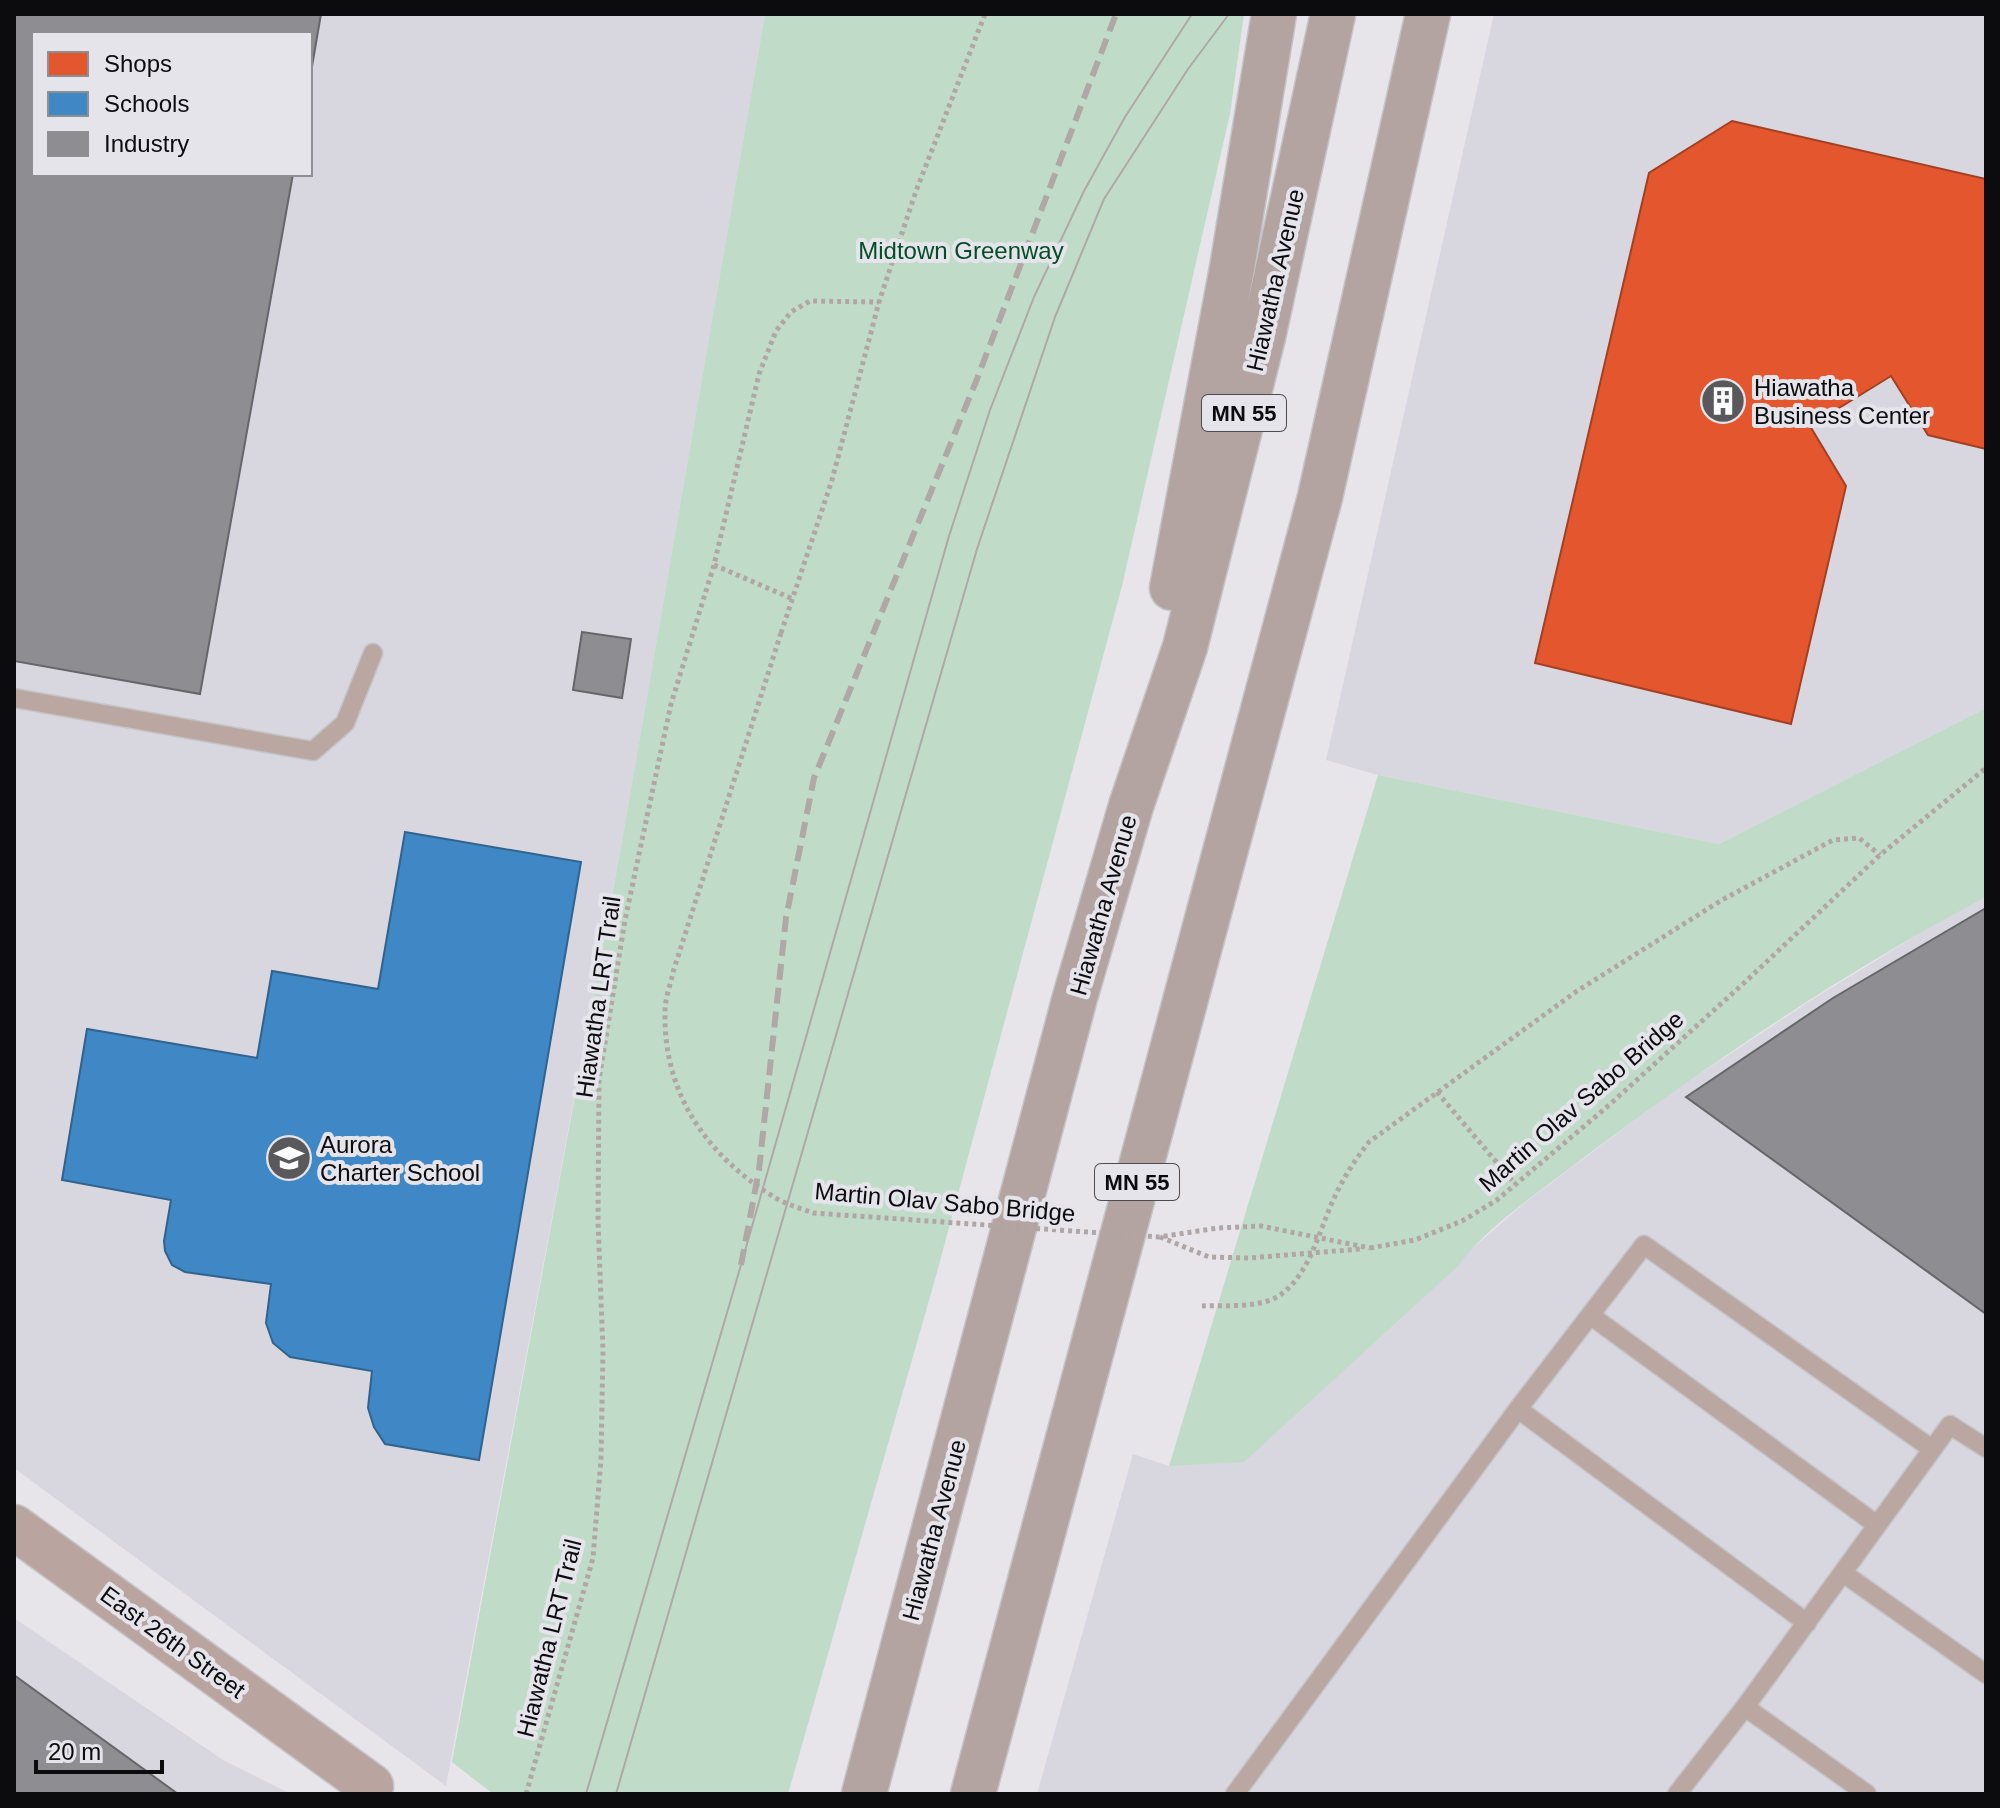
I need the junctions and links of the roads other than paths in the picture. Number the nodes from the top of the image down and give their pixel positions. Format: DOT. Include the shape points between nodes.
graph roads {
  1 [pos="1274,14"];
  2 [pos="1333,14"];
  3 [pos="1428,14"];
  4 [pos="373,653"];
  5 [pos="14,698"];
  6 [pos="1131,806"];
  7 [pos="1590,1315"];
  8 [pos="1518,1409"];
  9 [pos="1986,1448"];
  10 [pos="1932,1449"];
  11 [pos="1877,1525"];
  12 [pos="14,1527"];
  13 [pos="1843,1573"];
  14 [pos="1807,1623"];
  15 [pos="1986,1674"];
  16 [pos="1745,1707"];
  17 [pos="371,1786"];
  18 [pos="864,1794"];
  19 [pos="973,1794"];
  20 [pos="1235,1794"];
  21 [pos="1677,1794"];
  22 [pos="1867,1794"];
  1 -- 6 [label="highway"];
  2 -- 6 [label="highway, Hiawatha Avenue / MN 55" via="1263,337 1192,618"];
  3 -- 19 [label="highway, MN 55" via="1320,497"];
  4 -- 5 [label="lane" via="345,723 313,751"];
  6 -- 18 [label="highway, Hiawatha Avenue / MN 55" via="1075,997"];
  7 -- 8 [label="lane"];
  7 -- 10 [label="lane" via="1644,1245"];
  7 -- 11 [label="lane"];
  8 -- 14 [label="lane"];
  8 -- 20 [label="lane"];
  9 -- 10 [label="lane" via="1950,1425"];
  10 -- 11 [label="lane"];
  11 -- 13 [label="lane"];
  12 -- 17 [label="street, East 26th Street"];
  13 -- 14 [label="lane"];
  13 -- 15 [label="lane"];
  14 -- 16 [label="lane"];
  16 -- 21 [label="lane"];
  16 -- 22 [label="lane"];
}
